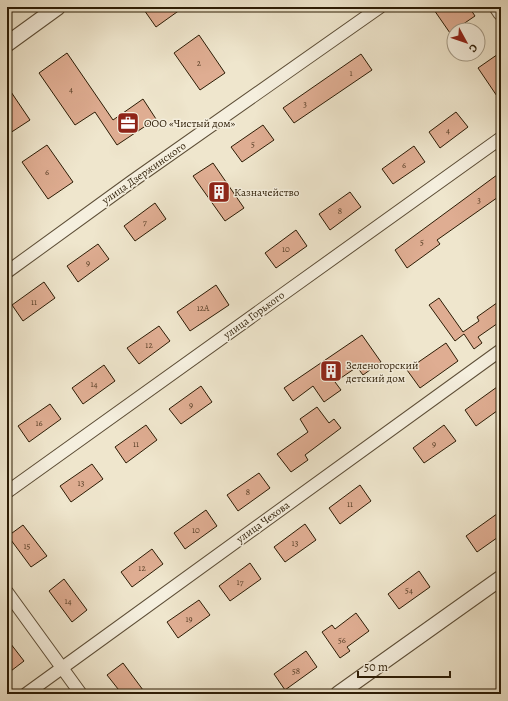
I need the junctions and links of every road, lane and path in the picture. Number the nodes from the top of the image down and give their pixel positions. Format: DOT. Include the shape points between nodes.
graph roads {
  1 [pos="58,7"];
  2 [pos="380,7"];
  3 [pos="496,7"];
  4 [pos="501,13"];
  5 [pos="7,44"];
  6 [pos="501,138"];
  7 [pos="7,272"];
  8 [pos="501,350"];
  9 [pos="7,492"];
  10 [pos="501,578"];
  11 [pos="7,592"];
  12 [pos="62,668"];
  13 [pos="26,694"];
  14 [pos="81,694"];
  15 [pos="338,694"];
  1 -- 5 [label="street"];
  2 -- 7 [label="street, улица Дзержинского"];
  3 -- 4 [label="street"];
  6 -- 9 [label="street, улица Горького"];
  8 -- 12 [label="street, улица Чехова"];
  10 -- 15 [label="street"];
  11 -- 12 [label="street"];
  12 -- 13 [label="street, улица Чехова"];
  12 -- 14 [label="street"];
}
